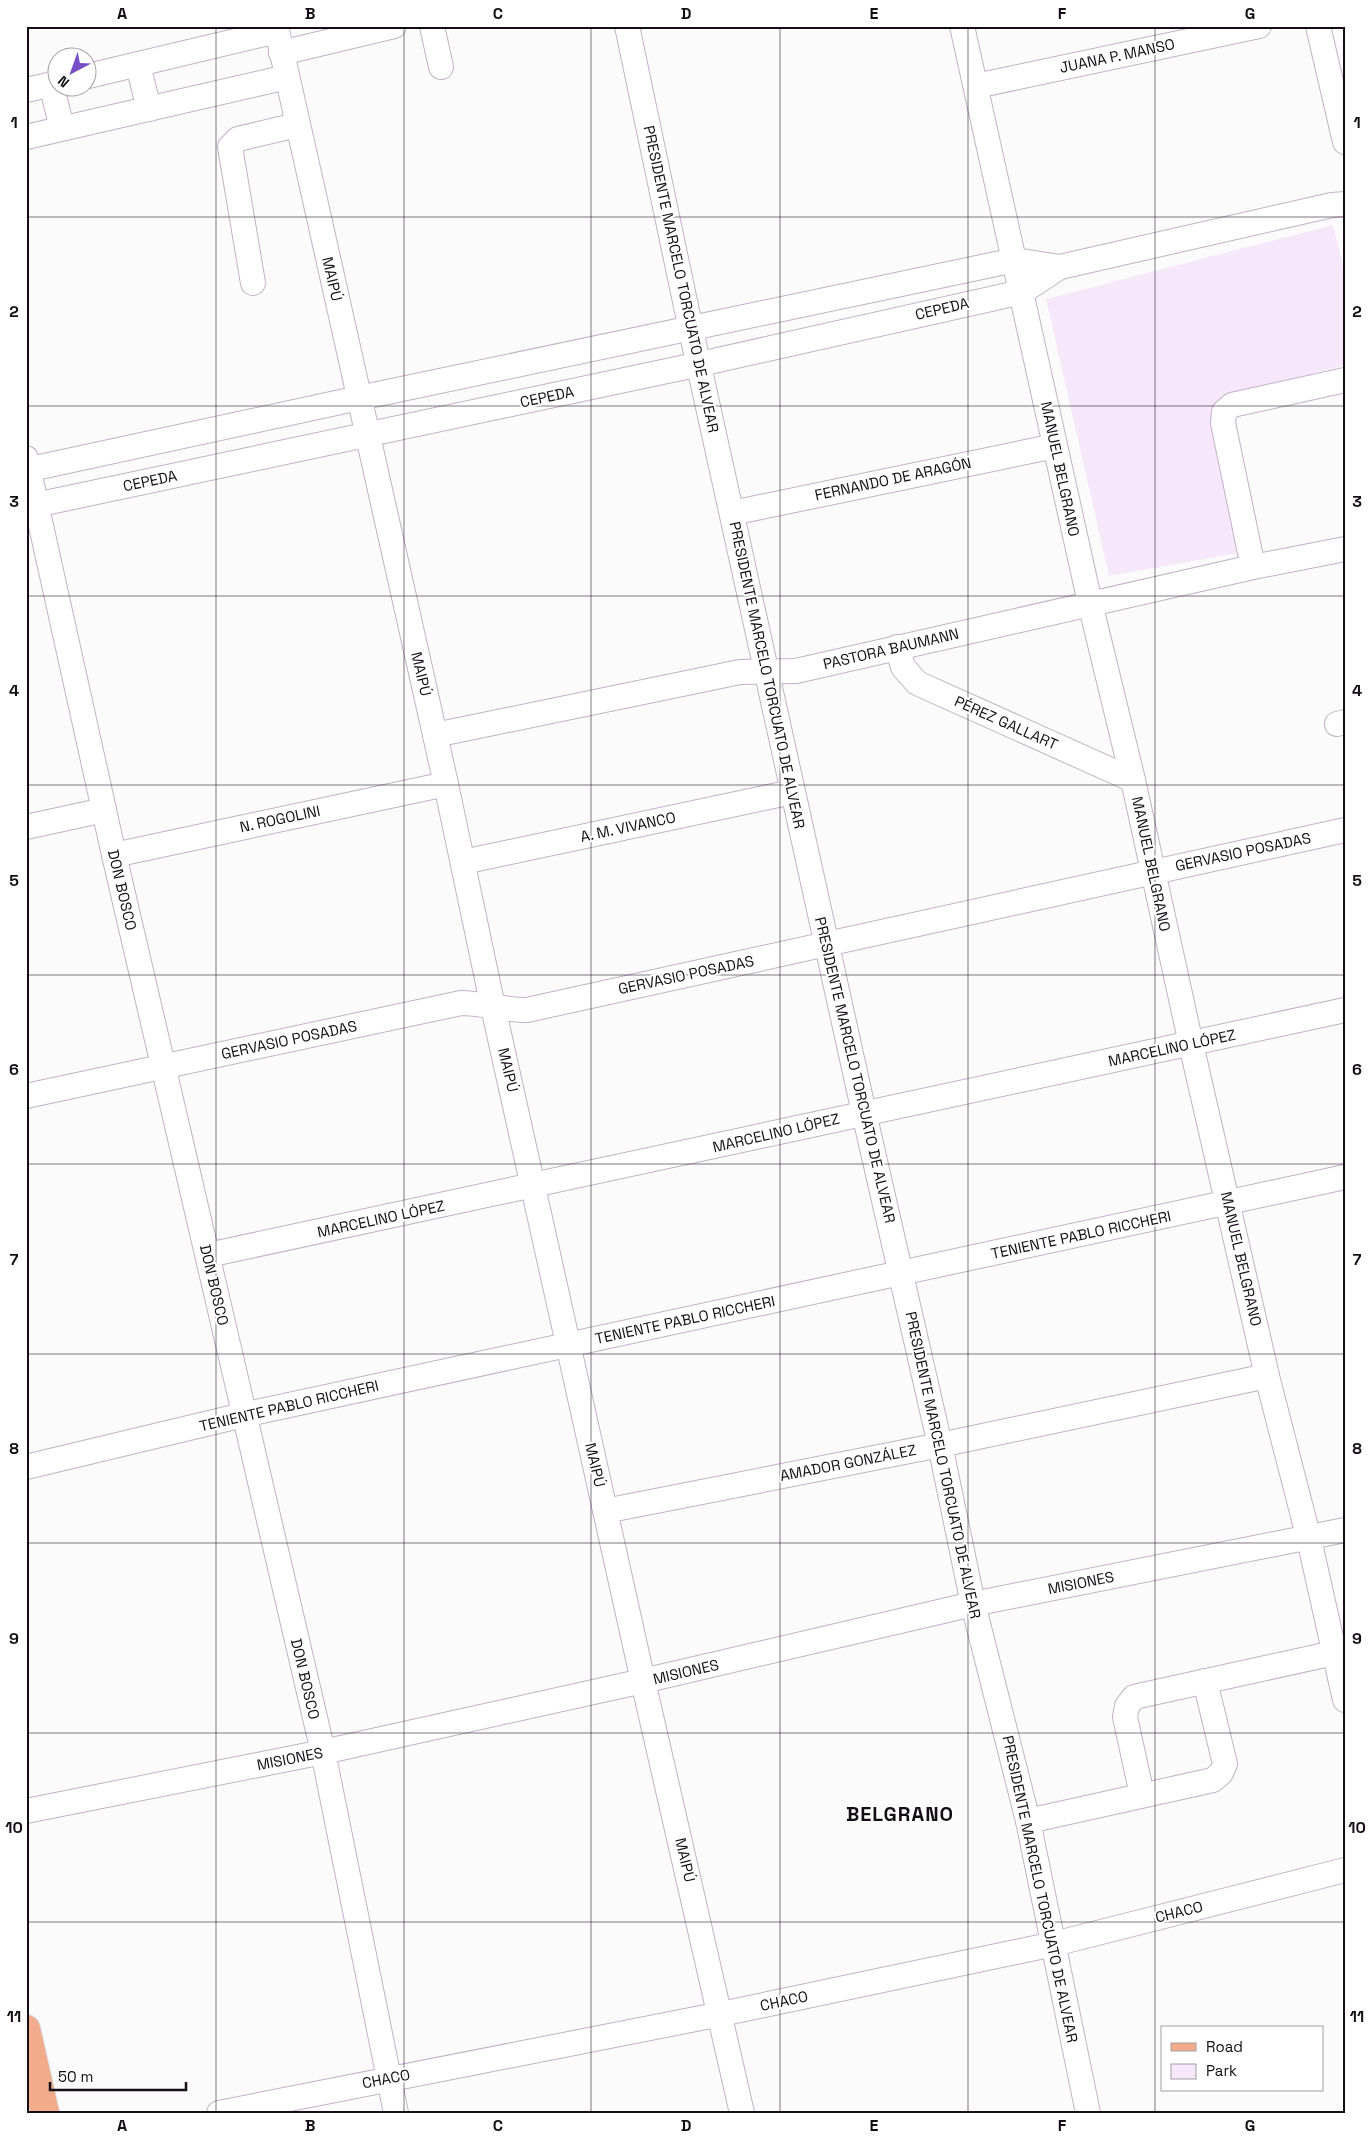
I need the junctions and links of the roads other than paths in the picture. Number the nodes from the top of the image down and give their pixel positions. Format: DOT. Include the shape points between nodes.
graph roads {
  1 [pos="394,26"];
  2 [pos="432,26"];
  3 [pos="627,26"];
  4 [pos="962,26"];
  5 [pos="1259,26"];
  6 [pos="1318,26"];
  7 [pos="223,35"];
  8 [pos="278,37"];
  9 [pos="1335,52"];
  10 [pos="138,65"];
  11 [pos="441,68"];
  12 [pos="98,74"];
  13 [pos="286,77"];
  14 [pos="48,84"];
  15 [pos="976,86"];
  16 [pos="26,90"];
  17 [pos="57,98"];
  18 [pos="149,109"];
  19 [pos="297,125"];
  20 [pos="62,128"];
  21 [pos="26,137"];
  22 [pos="1345,142"];
  23 [pos="1345,204"];
  24 [pos="1015,260"];
  25 [pos="1060,267"];
  26 [pos="253,283"];
  27 [pos="1022,292"];
  28 [pos="691,330"];
  29 [pos="700,364"];
  30 [pos="1345,380"];
  31 [pos="359,398"];
  32 [pos="368,435"];
  33 [pos="1054,446"];
  34 [pos="27,466"];
  35 [pos="31,506"];
  36 [pos="732,513"];
  37 [pos="1345,549"];
  38 [pos="1253,567"];
  39 [pos="1090,603"];
  40 [pos="897,647"];
  41 [pos="767,672"];
  42 [pos="435,735"];
  43 [pos="1134,780"];
  44 [pos="446,784"];
  45 [pos="792,792"];
  46 [pos="104,810"];
  47 [pos="26,827"];
  48 [pos="1345,830"];
  49 [pos="114,855"];
  50 [pos="463,862"];
  51 [pos="1153,871"];
  52 [pos="827,944"];
  53 [pos="494,1007"];
  54 [pos="1345,1010"];
  55 [pos="1190,1044"];
  56 [pos="164,1066"];
  57 [pos="26,1096"];
  58 [pos="864,1113"];
  59 [pos="1345,1177"];
  60 [pos="534,1187"];
  61 [pos="1228,1203"];
  62 [pos="208,1256"];
  63 [pos="901,1274"];
  64 [pos="568,1345"];
  65 [pos="1267,1376"];
  66 [pos="243,1415"];
  67 [pos="940,1445"];
  68 [pos="26,1467"];
  69 [pos="605,1510"];
  70 [pos="1345,1530"];
  71 [pos="1309,1539"];
  72 [pos="973,1604"];
  73 [pos="1334,1653"];
  74 [pos="1206,1681"];
  75 [pos="643,1682"];
  76 [pos="1345,1700"];
  77 [pos="323,1752"];
  78 [pos="1142,1795"];
  79 [pos="26,1811"];
  80 [pos="1028,1821"];
  81 [pos="1345,1870"];
  82 [pos="1054,1944"];
  83 [pos="721,2014"];
  84 [pos="26,2029"];
  85 [pos="389,2078"];
  86 [pos="45,2113"];
  87 [pos="219,2113"];
  88 [pos="396,2113"];
  89 [pos="742,2113"];
  90 [pos="1088,2113"];
  1 -- 8 [label="street"];
  2 -- 11 [label="street"];
  3 -- 28 [label="street, PRESIDENTE MARCELO TORCUATO DE ALVEAR"];
  4 -- 15 [label="street, MANUEL BELGRANO"];
  5 -- 15 [label="street, JUANA P. MANSO"];
  6 -- 9 [label="street"];
  7 -- 8 [label="street"];
  7 -- 10 [label="street"];
  8 -- 13 [label="street, MAIPÚ"];
  9 -- 22 [label="street"];
  10 -- 12 [label="street"];
  10 -- 18 [label="street"];
  13 -- 18 [label="street"];
  13 -- 19 [label="street, MAIPÚ"];
  14 -- 16 [label="street"];
  15 -- 24 [label="street, MANUEL BELGRANO"];
  17 -- 20 [label="street"];
  18 -- 20 [label="street"];
  19 -- 26 [label="street" via="238,139 230,148"];
  19 -- 31 [label="street, MAIPÚ"];
  20 -- 21 [label="street"];
  23 -- 25 [label="street, CEPEDA"];
  24 -- 25 [label="street, CEPEDA"];
  24 -- 27 [label="street, MANUEL BELGRANO"];
  24 -- 28 [label="street, CEPEDA"];
  25 -- 27 [label="street, CEPEDA"];
  27 -- 29 [label="street, CEPEDA"];
  27 -- 33 [label="street, MANUEL BELGRANO"];
  28 -- 29 [label="street, PRESIDENTE MARCELO TORCUATO DE ALVEAR"];
  28 -- 31 [label="street, CEPEDA"];
  29 -- 32 [label="street, CEPEDA"];
  29 -- 36 [label="street, PRESIDENTE MARCELO TORCUATO DE ALVEAR"];
  30 -- 38 [label="street" via="1232,405 1224,412 1223,423"];
  31 -- 32 [label="street, MAIPÚ"];
  31 -- 34 [label="street, CEPEDA"];
  32 -- 35 [label="street, CEPEDA"];
  32 -- 42 [label="street, MAIPÚ"];
  33 -- 36 [label="street, FERNANDO DE ARAGÓN"];
  33 -- 39 [label="street, MANUEL BELGRANO"];
  34 -- 35 [label="street, DON BOSCO"];
  35 -- 46 [label="street, DON BOSCO"];
  36 -- 41 [label="street, PRESIDENTE MARCELO TORCUATO DE ALVEAR"];
  37 -- 38 [label="street, PASTORA BAUMANN"];
  38 -- 39 [label="street, PASTORA BAUMANN"];
  39 -- 40 [label="street, PASTORA BAUMANN"];
  39 -- 43 [label="street, MANUEL BELGRANO"];
  40 -- 41 [label="street, PASTORA BAUMANN" via="796,670"];
  40 -- 43 [label="street, PÉREZ GALLART" via="903,667 917,683"];
  41 -- 42 [label="street, PASTORA BAUMANN" via="740,672"];
  41 -- 45 [label="street, PRESIDENTE MARCELO TORCUATO DE ALVEAR"];
  42 -- 44 [label="street, MAIPÚ"];
  43 -- 51 [label="street, MANUEL BELGRANO"];
  44 -- 49 [label="street, N. ROGOLINI"];
  44 -- 50 [label="street, MAIPÚ"];
  45 -- 50 [label="street, A. M. VIVANCO"];
  45 -- 52 [label="street, PRESIDENTE MARCELO TORCUATO DE ALVEAR"];
  46 -- 47 [label="street"];
  46 -- 49 [label="street, DON BOSCO"];
  48 -- 51 [label="street, GERVASIO POSADAS"];
  49 -- 56 [label="street, DON BOSCO"];
  50 -- 53 [label="street, MAIPÚ"];
  51 -- 52 [label="street, GERVASIO POSADAS"];
  51 -- 55 [label="street, MANUEL BELGRANO"];
  52 -- 53 [label="street, GERVASIO POSADAS" via="527,1010"];
  52 -- 58 [label="street, PRESIDENTE MARCELO TORCUATO DE ALVEAR"];
  53 -- 56 [label="street, GERVASIO POSADAS" via="461,1004"];
  53 -- 60 [label="street, MAIPÚ"];
  54 -- 55 [label="street, MARCELINO LÓPEZ"];
  55 -- 58 [label="street, MARCELINO LÓPEZ"];
  55 -- 61 [label="street, MANUEL BELGRANO"];
  56 -- 57 [label="street, GERVASIO POSADAS"];
  56 -- 62 [label="street, DON BOSCO"];
  58 -- 60 [label="street, MARCELINO LÓPEZ"];
  58 -- 63 [label="street, PRESIDENTE MARCELO TORCUATO DE ALVEAR"];
  59 -- 61 [label="street, TENIENTE PABLO RICCHERI"];
  60 -- 62 [label="street, MARCELINO LÓPEZ"];
  60 -- 64 [label="street, MAIPÚ"];
  61 -- 63 [label="street, TENIENTE PABLO RICCHERI"];
  61 -- 65 [label="street, MANUEL BELGRANO"];
  62 -- 66 [label="street, DON BOSCO"];
  63 -- 64 [label="street, TENIENTE PABLO RICCHERI"];
  63 -- 67 [label="street, PRESIDENTE MARCELO TORCUATO DE ALVEAR"];
  64 -- 66 [label="street, TENIENTE PABLO RICCHERI"];
  64 -- 69 [label="street, MAIPÚ"];
  65 -- 67 [label="street, AMADOR GONZÁLEZ"];
  65 -- 71 [label="street, MANUEL BELGRANO"];
  66 -- 68 [label="street, TENIENTE PABLO RICCHERI"];
  66 -- 77 [label="street, DON BOSCO"];
  67 -- 69 [label="street, AMADOR GONZÁLEZ"];
  67 -- 72 [label="street, PRESIDENTE MARCELO TORCUATO DE ALVEAR"];
  69 -- 75 [label="street, MAIPÚ"];
  70 -- 71 [label="street, MISIONES"];
  71 -- 72 [label="street, MISIONES"];
  71 -- 73 [label="street, MANUEL BELGRANO"];
  72 -- 75 [label="street, MISIONES"];
  72 -- 80 [label="street, PRESIDENTE MARCELO TORCUATO DE ALVEAR"];
  73 -- 74 [label="street"];
  73 -- 76 [label="street, MANUEL BELGRANO"];
  74 -- 78 [label="street" via="1134,1697 1127,1706 1125,1717"];
  74 -- 78 [label="street" via="1225,1764 1221,1773 1213,1780"];
  75 -- 77 [label="street, MISIONES"];
  75 -- 83 [label="street, MAIPÚ"];
  77 -- 79 [label="street, MISIONES"];
  77 -- 85 [label="street, DON BOSCO"];
  78 -- 80 [label="street"];
  80 -- 82 [label="street, PRESIDENTE MARCELO TORCUATO DE ALVEAR"];
  81 -- 82 [label="street, CHACO"];
  82 -- 83 [label="street, CHACO"];
  82 -- 90 [label="street, PRESIDENTE MARCELO TORCUATO DE ALVEAR"];
  83 -- 85 [label="street, CHACO"];
  83 -- 89 [label="street, MAIPÚ"];
  84 -- 86 [label="main road"];
  85 -- 87 [label="street, CHACO"];
  85 -- 88 [label="street, DON BOSCO"];
}
